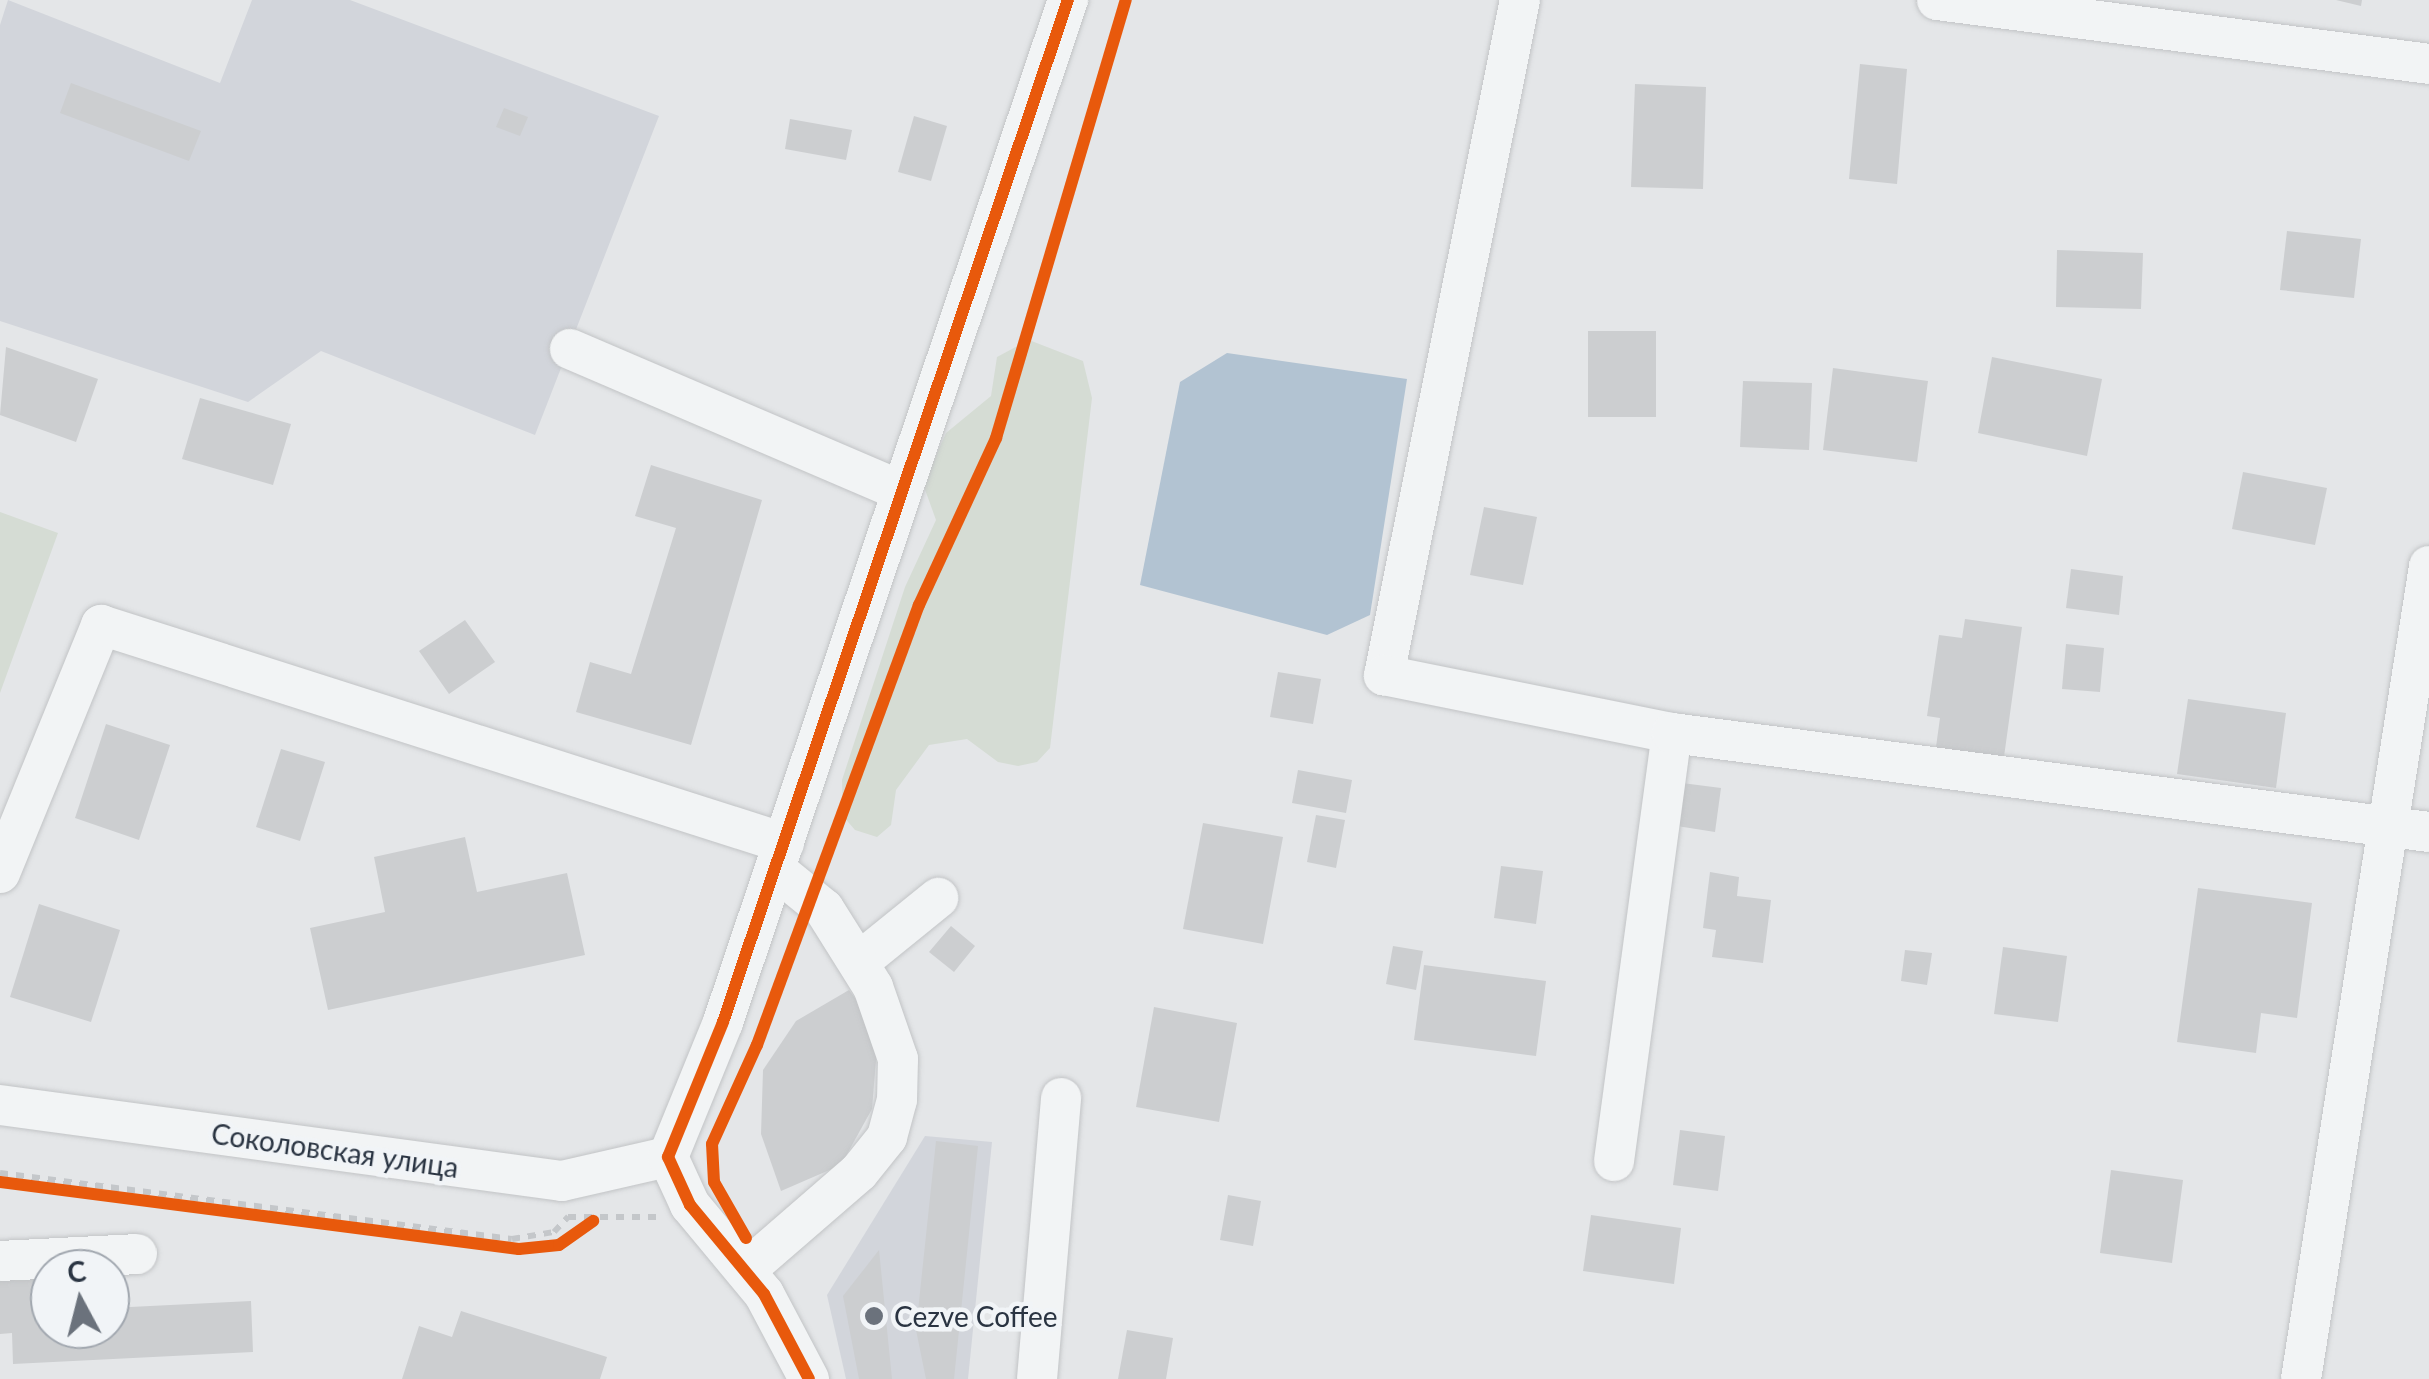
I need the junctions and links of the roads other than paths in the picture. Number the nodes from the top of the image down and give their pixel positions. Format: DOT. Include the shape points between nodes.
graph roads {
  1 [pos="1068,0"];
  2 [pos="1520,0"];
  3 [pos="1937,0"];
  4 [pos="2429,64"];
  5 [pos="570,349"];
  6 [pos="901,490"];
  7 [pos="2429,566"];
  8 [pos="1672,732"];
  9 [pos="2386,826"];
  10 [pos="2429,832"];
  11 [pos="780,856"];
  12 [pos="0,873"];
  13 [pos="938,898"];
  14 [pos="859,962"];
  15 [pos="1061,1098"];
  16 [pos="0,1105"];
  17 [pos="668,1157"];
  18 [pos="1614,1161"];
  19 [pos="137,1254"];
  20 [pos="0,1261"];
  21 [pos="747,1269"];
  22 [pos="809,1379"];
  23 [pos="1037,1379"];
  24 [pos="2301,1379"];
  1 -- 6 [label="street"];
  2 -- 8 [label="street" via="1384,674"];
  3 -- 4 [label="street"];
  5 -- 6 [label="street"];
  6 -- 11 [label="street"];
  7 -- 9 [label="street"];
  8 -- 9 [label="street"];
  8 -- 18 [label="street"];
  9 -- 10 [label="street"];
  9 -- 24 [label="street"];
  11 -- 12 [label="street" via="101,625"];
  11 -- 14 [label="street"];
  11 -- 17 [label="street" via="695,1103"];
  13 -- 14 [label="street"];
  14 -- 21 [label="street" via="898,1059 887,1137 860,1172"];
  15 -- 23 [label="street"];
  16 -- 17 [label="street, Соколовская улица" via="562,1181"];
  17 -- 21 [label="street" via="690,1205"];
  19 -- 20 [label="street"];
  21 -- 22 [label="street"];
}
